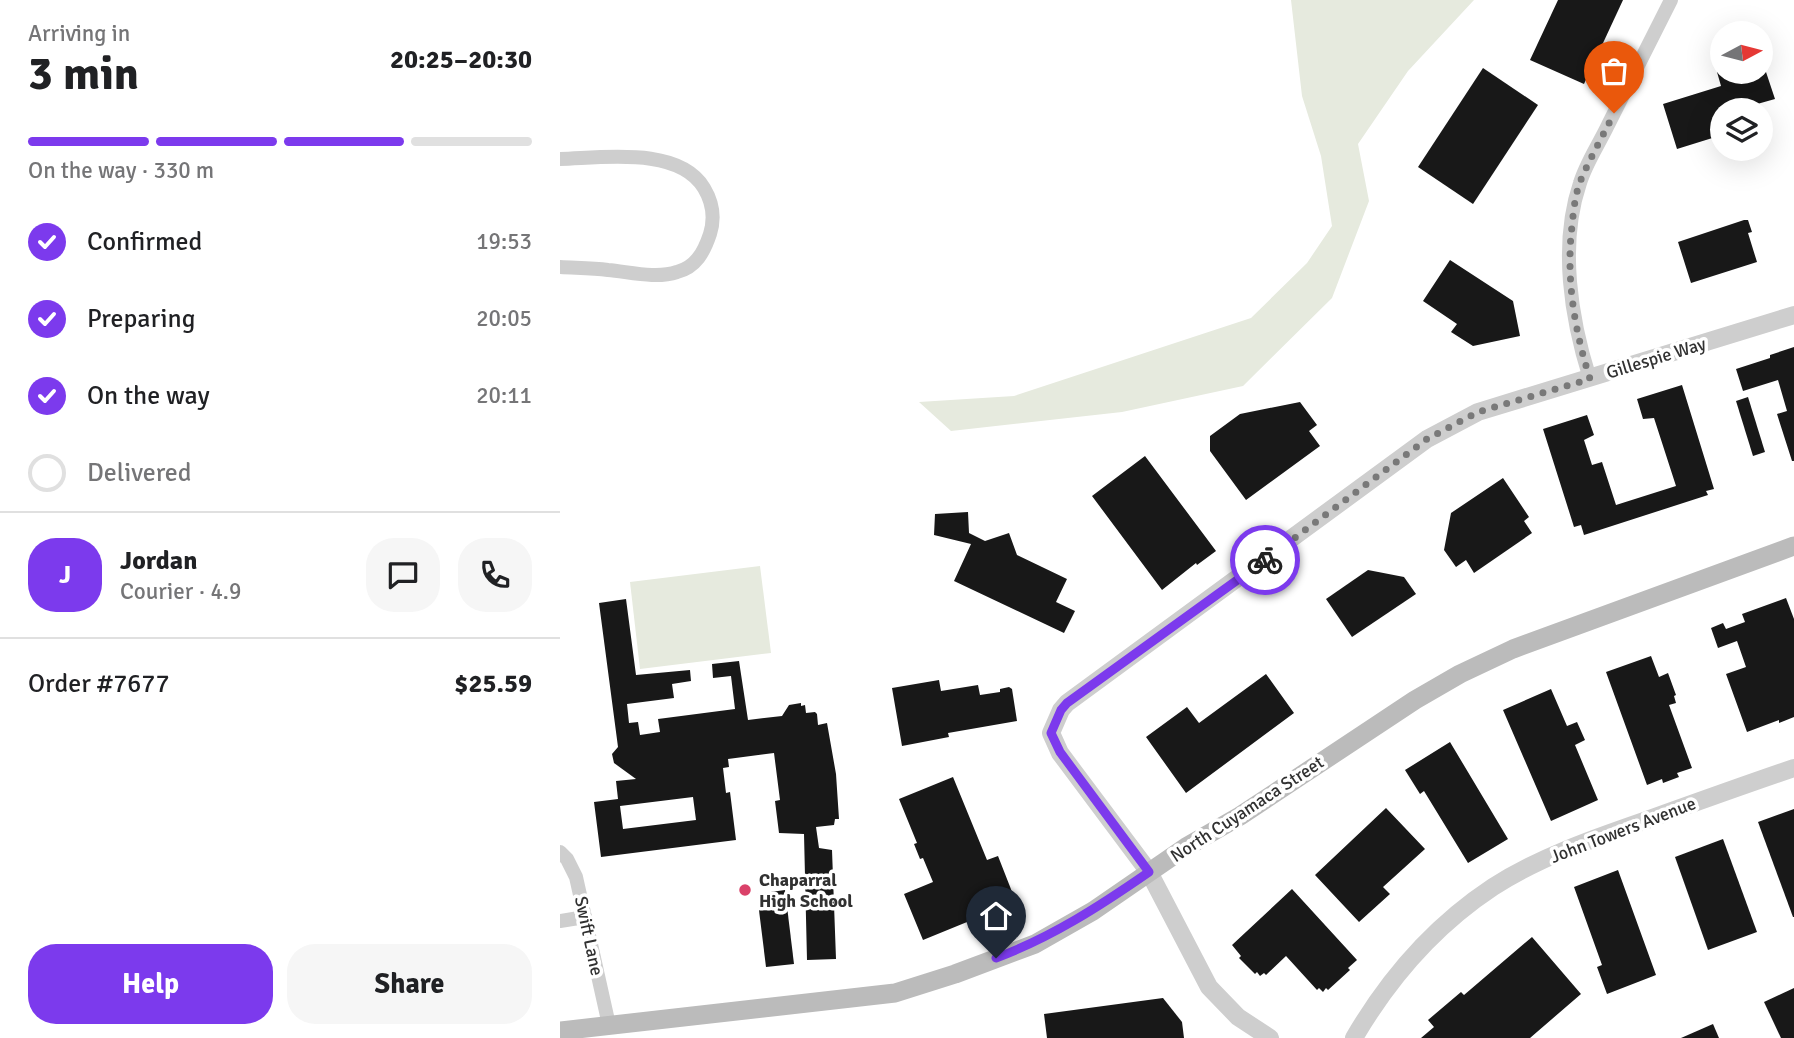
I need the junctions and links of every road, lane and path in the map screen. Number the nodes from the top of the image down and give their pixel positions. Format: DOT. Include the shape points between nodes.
graph roads {
  1 [pos="1671,0"];
  2 [pos="560,159"];
  3 [pos="560,267"];
  4 [pos="1794,315"];
  5 [pos="1590,379"];
  6 [pos="1794,546"];
  7 [pos="1794,768"];
  8 [pos="560,852"];
  9 [pos="1149,872"];
  10 [pos="585,918"];
  11 [pos="560,921"];
  12 [pos="560,1031"];
  13 [pos="610,1031"];
  14 [pos="1270,1038"];
  15 [pos="1354,1038"];
  1 -- 5 [label="street" via="1580,183 1569,267 1572,305"];
  2 -- 3 [label="street" via="664,160 685,168 701,183 713,222 697,262 679,272 643,274"];
  4 -- 5 [label="street, Gillespie Way"];
  5 -- 9 [label="street, Gillespie Way" via="1478,412 1427,439 1067,703 1051,733 1060,752"];
  6 -- 9 [label="main road, North Cuyamaca Street" via="1513,649 1460,674"];
  7 -- 15 [label="street, John Towers Avenue" via="1562,850 1493,887 1399,969"];
  8 -- 10 [label="street, Swift Lane" via="576,877"];
  9 -- 13 [label="main road, North Cuyamaca Street" via="1035,944 895,993"];
  9 -- 14 [label="street" via="1209,987 1238,1017"];
  10 -- 11 [label="street"];
  10 -- 13 [label="street, Swift Lane"];
  12 -- 13 [label="main road, North Cuyamaca Street"];
}
